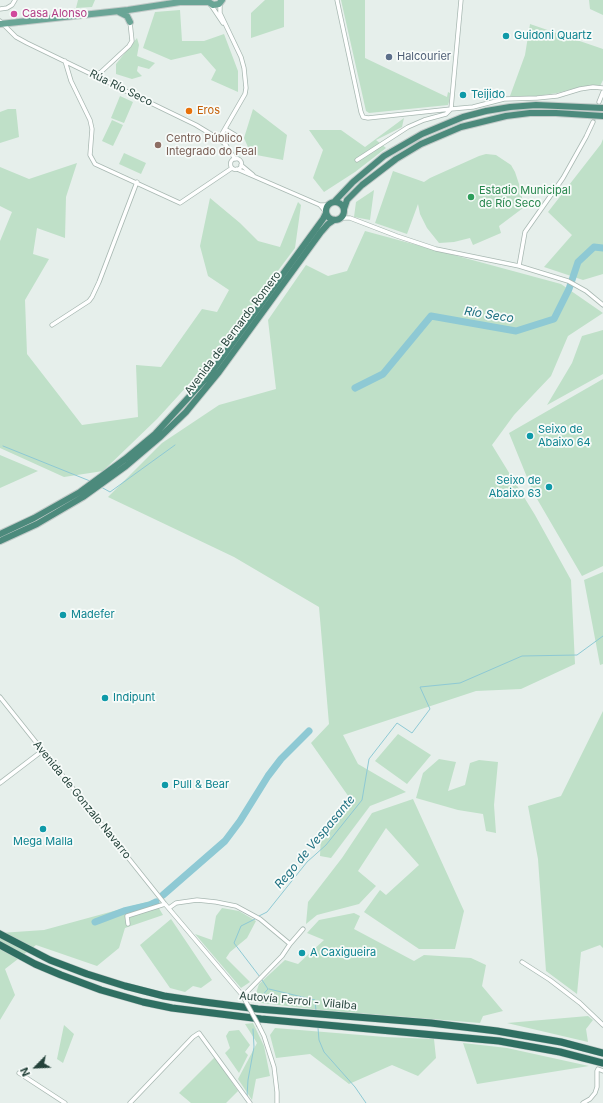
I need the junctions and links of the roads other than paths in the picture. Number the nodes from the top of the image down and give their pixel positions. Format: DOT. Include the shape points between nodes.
graph roads {
  1 [pos="15,0"];
  2 [pos="337,0"];
  3 [pos="461,0"];
  4 [pos="183,1"];
  5 [pos="221,1"];
  6 [pos="208,2"];
  7 [pos="138,8"];
  8 [pos="0,9"];
  9 [pos="128,10"];
  10 [pos="118,11"];
  11 [pos="130,22"];
  12 [pos="1,23"];
  13 [pos="230,32"];
  14 [pos="65,61"];
  15 [pos="107,67"];
  16 [pos="95,76"];
  17 [pos="103,79"];
  18 [pos="603,88"];
  19 [pos="603,92"];
  20 [pos="601,105"];
  21 [pos="451,109"];
  22 [pos="603,116"];
  23 [pos="593,122"];
  24 [pos="225,129"];
  25 [pos="240,138"];
  26 [pos="220,139"];
  27 [pos="235,159"];
  28 [pos="357,160"];
  29 [pos="241,165"];
  30 [pos="232,168"];
  31 [pos="237,169"];
  32 [pos="261,180"];
  33 [pos="137,182"];
  34 [pos="331,204"];
  35 [pos="320,206"];
  36 [pos="344,210"];
  37 [pos="326,212"];
  38 [pos="341,218"];
  39 [pos="350,218"];
  40 [pos="334,220"];
  41 [pos="518,266"];
  42 [pos="603,305"];
  43 [pos="52,325"];
  44 [pos="0,534"];
  45 [pos="0,542"];
  46 [pos="0,697"];
  47 [pos="4,702"];
  48 [pos="0,706"];
  49 [pos="42,750"];
  50 [pos="0,783"];
  51 [pos="165,904"];
  52 [pos="169,908"];
  53 [pos="128,924"];
  54 [pos="303,929"];
  55 [pos="0,934"];
  56 [pos="290,944"];
  57 [pos="0,946"];
  58 [pos="522,962"];
  59 [pos="242,996"];
  60 [pos="603,1025"];
  61 [pos="603,1053"];
  62 [pos="603,1063"];
  63 [pos="603,1072"];
  64 [pos="19,1073"];
  65 [pos="65,1103"];
  66 [pos="130,1103"];
  67 [pos="250,1103"];
  68 [pos="277,1103"];
  69 [pos="583,1103"];
  1 -- 8 [label="street" via="7,8"];
  2 -- 21 [label="street" via="363,117"];
  3 -- 21 [label="street"];
  4 -- 6 [label="main road"];
  4 -- 7 [label="main road"];
  5 -- 6 [label="main road" via="216,5"];
  5 -- 13 [label="street" via="220,13"];
  6 -- 13 [label="street"];
  7 -- 9 [label="main road"];
  7 -- 11 [label="main road" via="131,16"];
  9 -- 10 [label="main road"];
  9 -- 11 [label="main road"];
  10 -- 11 [label="main road" via="127,16"];
  10 -- 12 [label="main road"];
  11 -- 15 [label="street" via="132,41"];
  12 -- 14 [label="street, Rúa Río Seco" via="16,37"];
  13 -- 24 [label="street" via="241,57 246,88"];
  14 -- 16 [label="street, Rúa Río Seco"];
  14 -- 33 [label="street" via="70,81 90,120 90,155 96,164"];
  15 -- 16 [label="street"];
  15 -- 17 [label="street"];
  16 -- 17 [label="street, Rúa Río Seco"];
  17 -- 26 [label="street, Rúa Río Seco" via="196,124"];
  18 -- 21 [label="street" via="580,89 557,96 504,99 473,107"];
  19 -- 20 [label="street"];
  20 -- 34 [label="highway" via="536,105 504,108 463,117 422,134 384,156"];
  21 -- 28 [label="street" via="446,114 408,127"];
  22 -- 36 [label="highway" via="530,113 461,127 396,158 347,200"];
  23 -- 41 [label="street" via="563,178 524,232"];
  24 -- 25 [label="street"];
  24 -- 26 [label="street"];
  26 -- 27 [label="street, Rúa Río Seco"];
  27 -- 29 [label="street" via="240,161"];
  27 -- 30 [label="street" via="232,160"];
  29 -- 31 [label="street"];
  29 -- 32 [label="street"];
  30 -- 31 [label="street"];
  30 -- 33 [label="street" via="180,203"];
  31 -- 32 [label="street"];
  32 -- 35 [label="street"];
  33 -- 43 [label="street" via="92,297"];
  34 -- 35 [label="street"];
  34 -- 36 [label="highway" via="339,203"];
  34 -- 37 [label="highway"];
  35 -- 37 [label="street"];
  36 -- 38 [label="highway"];
  36 -- 39 [label="street"];
  37 -- 40 [label="highway" via="329,218"];
  37 -- 44 [label="highway, Avenida de Bernardo Romero" via="210,374 155,434 80,492"];
  38 -- 39 [label="street"];
  38 -- 40 [label="highway"];
  39 -- 41 [label="street" via="436,249"];
  40 -- 45 [label="highway, Avenida de Bernardo Romero" via="321,232 219,372 186,412 126,466 83,497 38,524"];
  41 -- 42 [label="street" via="568,280 586,290"];
  46 -- 47 [label="street, Avenida de Gonzalo Navarro"];
  47 -- 48 [label="street"];
  47 -- 49 [label="street, Avenida de Gonzalo Navarro"];
  49 -- 50 [label="street"];
  49 -- 51 [label="street, Avenida de Gonzalo Navarro"];
  51 -- 52 [label="street, Avenida de Gonzalo Navarro"];
  51 -- 53 [label="street" via="127,916"];
  52 -- 56 [label="street" via="176,902 197,900 236,906 260,919"];
  52 -- 59 [label="street, Avenida de Gonzalo Navarro"];
  54 -- 56 [label="street"];
  55 -- 61 [label="highway, Autovía Ferrol - Vilalba" via="44,957 86,974 164,996 258,1009 498,1031 561,1042"];
  56 -- 59 [label="street" via="282,956"];
  57 -- 62 [label="highway, Autovía Ferrol - Vilalba" via="35,964 95,988 172,1008 261,1019 499,1041"];
  58 -- 60 [label="street" via="580,1003"];
  59 -- 68 [label="street, Avenida de Gonzalo Navarro, bridge" via="264,1036 274,1067"];
  63 -- 69 [label="street" via="598,1069 595,1093"];
  64 -- 65 [label="street"];
  66 -- 67 [label="street" via="199,1033"];
}
